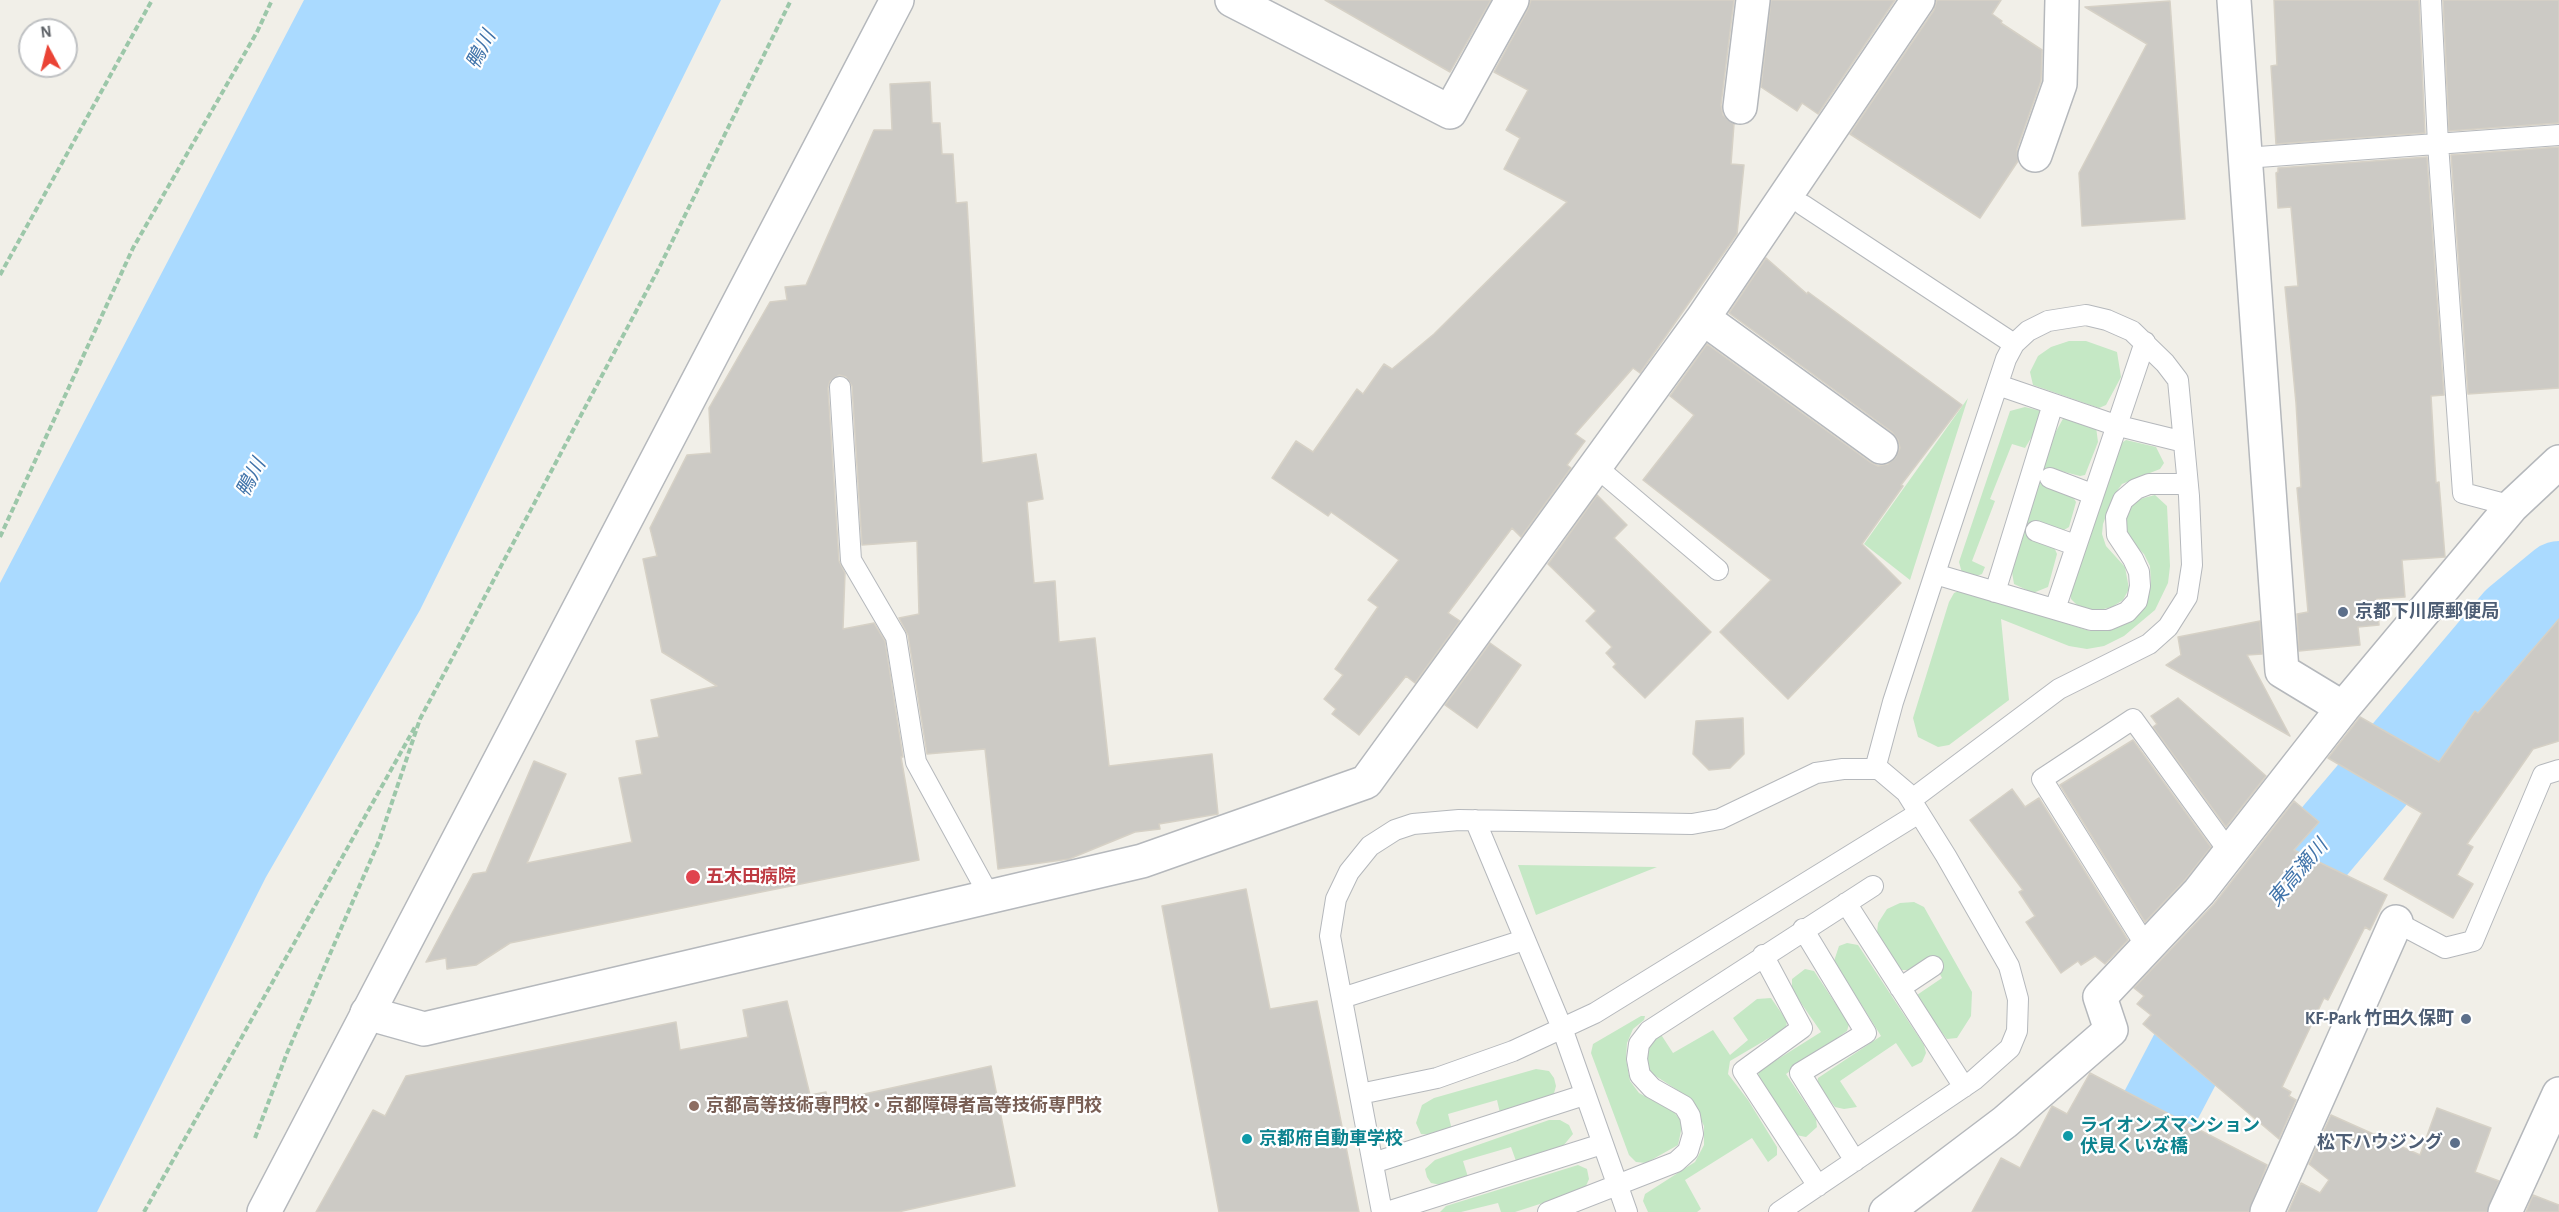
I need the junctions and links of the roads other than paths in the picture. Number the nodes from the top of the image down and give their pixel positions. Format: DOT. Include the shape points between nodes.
graph roads {
  1 [pos="897,0"];
  2 [pos="1232,0"];
  3 [pos="1512,0"];
  4 [pos="1754,0"];
  5 [pos="1918,0"];
  6 [pos="2062,0"];
  7 [pos="2234,0"];
  8 [pos="2431,0"];
  9 [pos="1740,107"];
  10 [pos="2559,135"];
  11 [pos="2438,144"];
  12 [pos="2036,154"];
  13 [pos="2246,158"];
  14 [pos="1803,205"];
  15 [pos="1703,318"];
  16 [pos="2145,342"];
  17 [pos="2014,344"];
  18 [pos="1998,385"];
  19 [pos="840,387"];
  20 [pos="2054,404"];
  21 [pos="2115,425"];
  22 [pos="2184,442"];
  23 [pos="1881,447"];
  24 [pos="2559,462"];
  25 [pos="1595,466"];
  26 [pos="2050,478"];
  27 [pos="2187,484"];
  28 [pos="2092,494"];
  29 [pos="2512,506"];
  30 [pos="2036,531"];
  31 [pos="2075,545"];
  32 [pos="1718,570"];
  33 [pos="1935,574"];
  34 [pos="1995,592"];
  35 [pos="2055,609"];
  36 [pos="2343,708"];
  37 [pos="1875,769"];
  38 [pos="2559,770"];
  39 [pos="1915,807"];
  40 [pos="1475,820"];
  41 [pos="2230,853"];
  42 [pos="1873,886"];
  43 [pos="990,897"];
  44 [pos="1846,903"];
  45 [pos="2396,922"];
  46 [pos="1803,929"];
  47 [pos="1524,940"];
  48 [pos="2146,946"];
  49 [pos="1763,955"];
  50 [pos="1933,966"];
  51 [pos="1900,988"];
  52 [pos="1342,998"];
  53 [pos="367,1013"];
  54 [pos="1562,1028"];
  55 [pos="1964,1087"];
  56 [pos="1360,1094"];
  57 [pos="2559,1094"];
  58 [pos="1584,1095"];
  59 [pos="1602,1144"];
  60 [pos="1856,1161"];
  61 [pos="1373,1163"];
  62 [pos="1818,1186"];
  63 [pos="1618,1187"];
  64 [pos="264,1212"];
  65 [pos="1382,1212"];
  66 [pos="1387,1212"];
  67 [pos="1548,1212"];
  68 [pos="1628,1212"];
  69 [pos="1779,1212"];
  70 [pos="1886,1212"];
  71 [pos="2267,1212"];
  72 [pos="2505,1212"];
  1 -- 53 [label="street"];
  2 -- 3 [label="street" via="1450,112"];
  4 -- 9 [label="street"];
  5 -- 15 [label="street"];
  6 -- 12 [label="street" via="2060,84"];
  7 -- 13 [label="street"];
  8 -- 11 [label="lane"];
  10 -- 11 [label="lane"];
  11 -- 13 [label="lane"];
  11 -- 29 [label="lane" via="2463,493"];
  13 -- 36 [label="street" via="2282,671"];
  14 -- 17 [label="lane"];
  15 -- 23 [label="street"];
  15 -- 25 [label="street"];
  16 -- 17 [label="lane" via="2133,331 2086,315 2048,321"];
  16 -- 21 [label="lane"];
  16 -- 22 [label="lane" via="2178,380"];
  17 -- 18 [label="lane"];
  18 -- 20 [label="lane"];
  18 -- 33 [label="lane"];
  19 -- 43 [label="lane" via="851,560 896,637 916,762"];
  20 -- 21 [label="lane"];
  20 -- 34 [label="lane"];
  21 -- 22 [label="lane"];
  21 -- 28 [label="lane"];
  22 -- 27 [label="lane"];
  24 -- 29 [label="street"];
  25 -- 32 [label="lane"];
  25 -- 43 [label="street" via="1366,782 1142,861"];
  26 -- 28 [label="lane"];
  27 -- 35 [label="lane" via="2150,484 2123,500 2116,517 2116,535 2139,572 2140,586 2137,601 2127,612 2108,620 2091,620"];
  27 -- 39 [label="lane" via="2190,582 2187,597 2168,627 2149,644 2059,689"];
  28 -- 31 [label="lane"];
  29 -- 36 [label="street"];
  30 -- 31 [label="lane"];
  31 -- 35 [label="lane"];
  33 -- 34 [label="lane"];
  33 -- 37 [label="lane"];
  34 -- 35 [label="lane"];
  36 -- 41 [label="street"];
  37 -- 39 [label="lane" via="1906,792"];
  37 -- 40 [label="lane" via="1843,768 1816,773 1720,819 1692,824"];
  38 -- 45 [label="lane" via="2543,775 2473,941 2445,948"];
  39 -- 54 [label="lane" via="1603,1008"];
  39 -- 55 [label="lane" via="2009,966 2018,999 2017,1031 2010,1048"];
  40 -- 47 [label="lane"];
  40 -- 52 [label="lane" via="1422,823 1395,830 1358,859 1331,915 1330,936"];
  41 -- 48 [label="street" via="2199,892"];
  41 -- 48 [label="lane" via="2133,719 2042,779"];
  42 -- 44 [label="lane"];
  43 -- 53 [label="street" via="424,1029"];
  44 -- 46 [label="lane"];
  44 -- 51 [label="lane"];
  45 -- 71 [label="street"];
  46 -- 49 [label="lane"];
  46 -- 60 [label="lane" via="1866,1033 1800,1073"];
  47 -- 52 [label="lane"];
  47 -- 54 [label="lane"];
  48 -- 70 [label="street" via="2100,997 2111,1030 2005,1122"];
  49 -- 62 [label="lane" via="1802,1028 1743,1071"];
  49 -- 63 [label="lane" via="1649,1031 1639,1044 1636,1059 1640,1075 1652,1088 1684,1106 1693,1134 1688,1151 1676,1162"];
  50 -- 51 [label="lane"];
  51 -- 55 [label="lane"];
  52 -- 56 [label="lane"];
  53 -- 64 [label="street"];
  54 -- 56 [label="lane" via="1513,1051 1437,1078"];
  54 -- 58 [label="lane"];
  55 -- 60 [label="lane"];
  56 -- 61 [label="lane"];
  57 -- 72 [label="street"];
  58 -- 59 [label="lane"];
  58 -- 61 [label="lane"];
  59 -- 63 [label="lane"];
  59 -- 66 [label="lane"];
  60 -- 62 [label="lane"];
  61 -- 65 [label="lane"];
  62 -- 69 [label="lane"];
  63 -- 67 [label="lane"];
  63 -- 68 [label="lane"];
}
